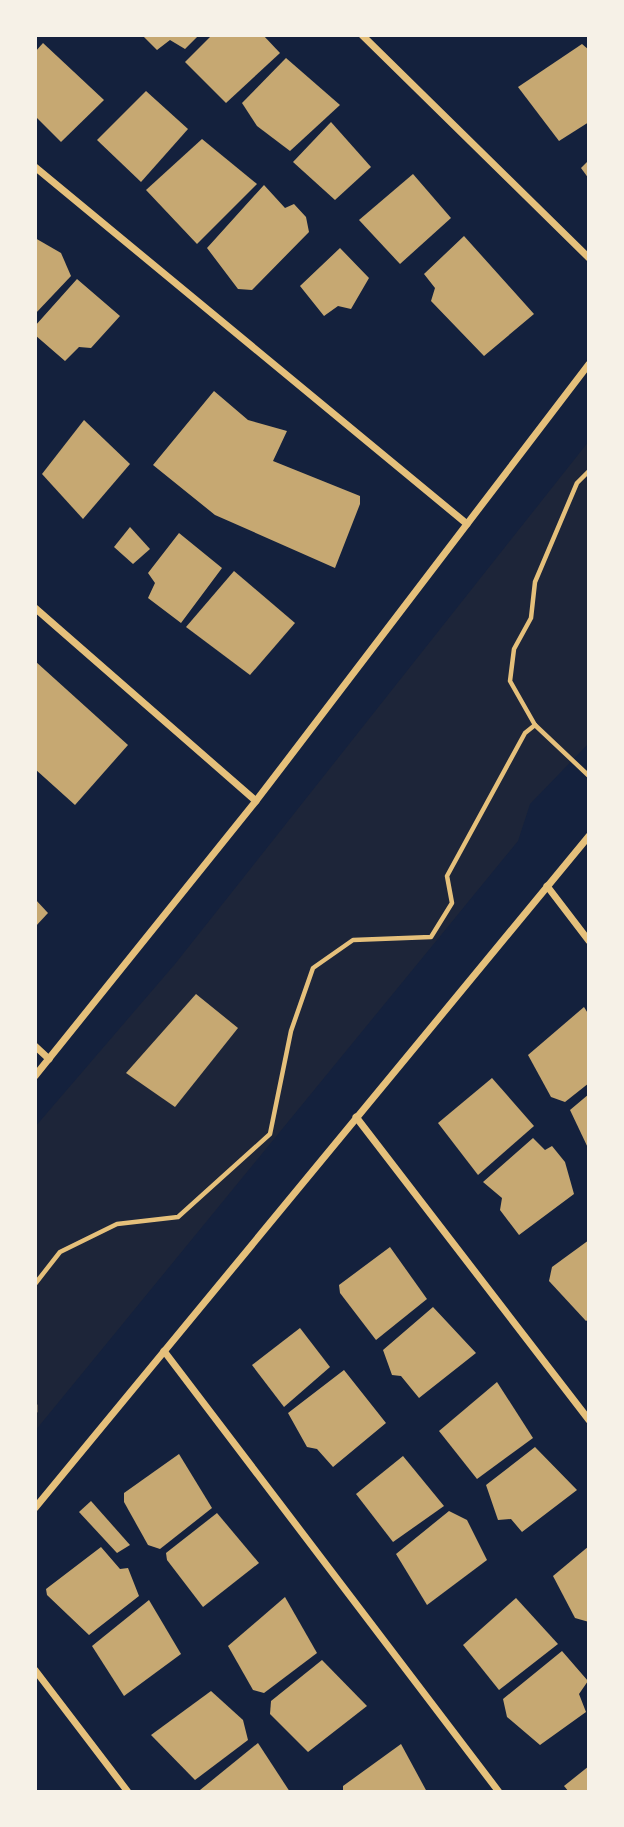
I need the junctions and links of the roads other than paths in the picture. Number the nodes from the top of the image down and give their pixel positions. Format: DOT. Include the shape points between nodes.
graph roads {
  1 [pos="362,35"];
  2 [pos="35,167"];
  3 [pos="589,258"];
  4 [pos="589,364"];
  5 [pos="467,524"];
  6 [pos="35,608"];
  7 [pos="256,801"];
  8 [pos="589,835"];
  9 [pos="547,886"];
  10 [pos="589,941"];
  11 [pos="35,1046"];
  12 [pos="49,1059"];
  13 [pos="35,1076"];
  14 [pos="356,1117"];
  15 [pos="164,1351"];
  16 [pos="589,1420"];
  17 [pos="35,1508"];
  18 [pos="35,1670"];
  19 [pos="128,1792"];
  20 [pos="499,1792"];
  1 -- 3 [label="street"];
  2 -- 5 [label="street"];
  4 -- 5 [label="street"];
  5 -- 7 [label="street"];
  6 -- 7 [label="street"];
  7 -- 12 [label="street"];
  8 -- 9 [label="street"];
  9 -- 10 [label="street"];
  9 -- 14 [label="street"];
  11 -- 12 [label="street"];
  12 -- 13 [label="street"];
  14 -- 15 [label="street"];
  14 -- 16 [label="street"];
  15 -- 17 [label="street"];
  15 -- 20 [label="street"];
  18 -- 19 [label="street"];
}
